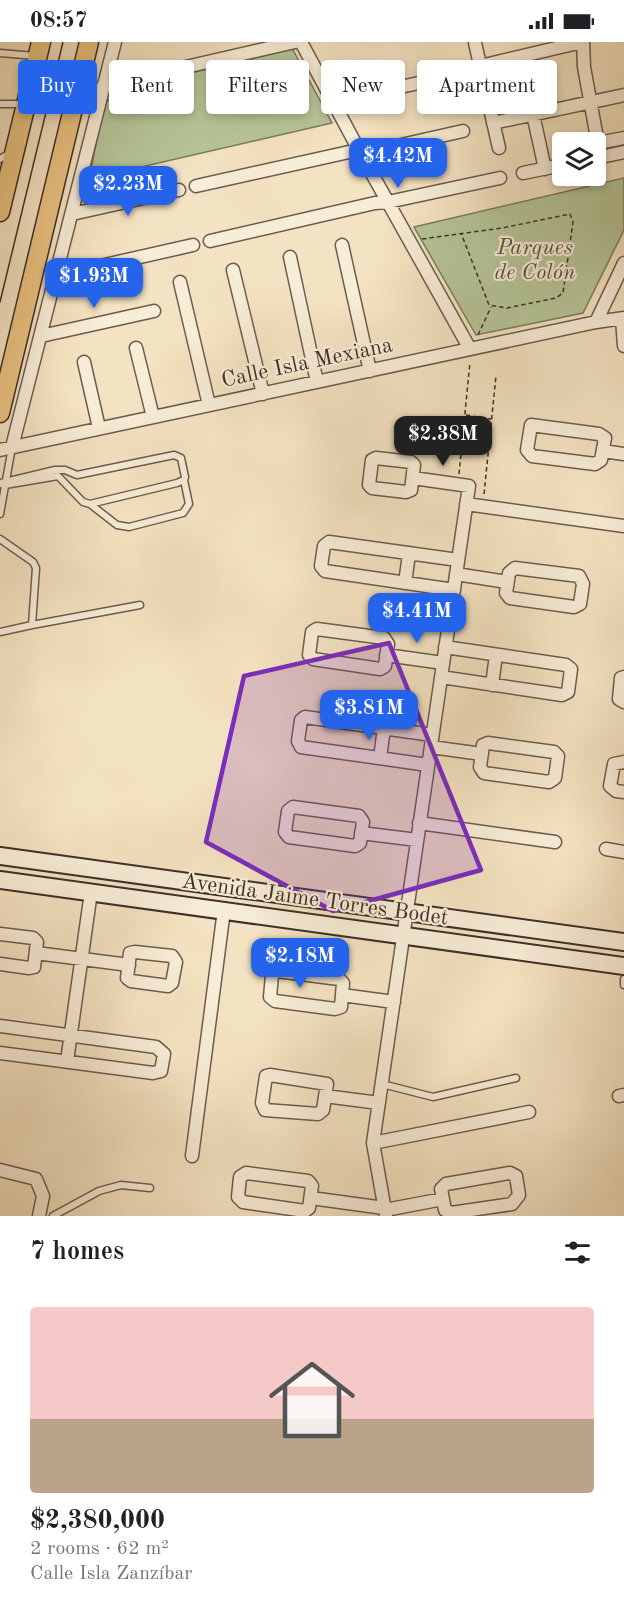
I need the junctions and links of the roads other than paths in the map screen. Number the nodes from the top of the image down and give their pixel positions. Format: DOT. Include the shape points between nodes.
graph roads {
  1 [pos="89,42"];
  2 [pos="115,42"];
  3 [pos="295,42"];
  4 [pos="301,42"];
  5 [pos="582,42"];
  6 [pos="475,43"];
  7 [pos="40,49"];
  8 [pos="0,53"];
  9 [pos="479,60"];
  10 [pos="506,60"];
  11 [pos="321,80"];
  12 [pos="103,86"];
  13 [pos="624,95"];
  14 [pos="590,101"];
  15 [pos="0,104"];
  16 [pos="18,105"];
  17 [pos="557,109"];
  18 [pos="24,114"];
  19 [pos="339,114"];
  20 [pos="491,114"];
  21 [pos="533,114"];
  22 [pos="493,123"];
  23 [pos="463,131"];
  24 [pos="624,138"];
  25 [pos="499,148"];
  26 [pos="15,149"];
  27 [pos="624,152"];
  28 [pos="361,154"];
  29 [pos="606,156"];
  30 [pos="0,159"];
  31 [pos="552,167"];
  32 [pos="545,169"];
  33 [pos="523,173"];
  34 [pos="500,178"];
  35 [pos="196,186"];
  36 [pos="179,190"];
  37 [pos="388,202"];
  38 [pos="0,212"];
  39 [pos="72,214"];
  40 [pos="210,241"];
  41 [pos="193,245"];
  42 [pos="342,245"];
  43 [pos="290,257"];
  44 [pos="624,263"];
  45 [pos="233,270"];
  46 [pos="56,276"];
  47 [pos="180,282"];
  48 [pos="154,311"];
  49 [pos="623,318"];
  50 [pos="596,322"];
  51 [pos="41,336"];
  52 [pos="624,346"];
  53 [pos="136,348"];
  54 [pos="470,349"];
  55 [pos="84,362"];
  56 [pos="370,371"];
  57 [pos="317,382"];
  58 [pos="263,394"];
  59 [pos="209,405"];
  60 [pos="0,413"];
  61 [pos="153,417"];
  62 [pos="99,429"];
  63 [pos="6,448"];
  64 [pos="603,451"];
  65 [pos="624,453"];
  66 [pos="413,478"];
  67 [pos="184,480"];
  68 [pos="3,483"];
  69 [pos="90,504"];
  70 [pos="466,504"];
  71 [pos="0,514"];
  72 [pos="624,526"];
  73 [pos="0,538"];
  74 [pos="409,554"];
  75 [pos="458,560"];
  76 [pos="456,574"];
  77 [pos="507,582"];
  78 [pos="405,583"];
  79 [pos="453,590"];
  80 [pos="140,605"];
  81 [pos="32,625"];
  82 [pos="0,632"];
  83 [pos="445,647"];
  84 [pos="386,655"];
  85 [pos="496,655"];
  86 [pos="443,663"];
  87 [pos="441,677"];
  88 [pos="624,677"];
  89 [pos="492,685"];
  90 [pos="624,702"];
  91 [pos="384,728"];
  92 [pos="432,741"];
  93 [pos="482,754"];
  94 [pos="380,758"];
  95 [pos="624,762"];
  96 [pos="428,765"];
  97 [pos="624,792"];
  98 [pos="420,823"];
  99 [pos="362,833"];
  100 [pos="417,840"];
  101 [pos="555,842"];
  102 [pos="606,849"];
  103 [pos="624,852"];
  104 [pos="0,856"];
  105 [pos="0,880"];
  106 [pos="92,892"];
  107 [pos="224,910"];
  108 [pos="407,912"];
  109 [pos="0,934"];
  110 [pos="403,935"];
  111 [pos="624,942"];
  112 [pos="36,953"];
  113 [pos="82,959"];
  114 [pos="0,964"];
  115 [pos="129,965"];
  116 [pos="624,966"];
  117 [pos="624,979"];
  118 [pos="624,985"];
  119 [pos="342,995"];
  120 [pos="394,1002"];
  121 [pos="0,1026"];
  122 [pos="71,1036"];
  123 [pos="0,1053"];
  124 [pos="67,1061"];
  125 [pos="516,1078"];
  126 [pos="382,1084"];
  127 [pos="325,1096"];
  128 [pos="379,1103"];
  129 [pos="529,1112"];
  130 [pos="373,1143"];
  131 [pos="192,1156"];
  132 [pos="0,1170"];
  133 [pos="150,1188"];
  134 [pos="310,1198"];
  135 [pos="443,1199"];
  136 [pos="385,1211"];
  137 [pos="39,1216"];
  138 [pos="53,1216"];
  1 -- 60 [label="main road"];
  2 -- 12 [label="street"];
  3 -- 12 [label="street"];
  4 -- 11 [label="street"];
  5 -- 10 [label="street"];
  5 -- 14 [label="street"];
  6 -- 9 [label="street"];
  7 -- 8 [label="lane"];
  12 -- 39 [label="street"];
  13 -- 14 [label="street"];
  14 -- 17 [label="street"];
  14 -- 24 [label="street" via="599,141"];
  15 -- 16 [label="lane"];
  18 -- 26 [label="main road"];
  19 -- 28 [label="street"];
  20 -- 22 [label="street"];
  21 -- 22 [label="street"];
  21 -- 32 [label="street"];
  22 -- 25 [label="street"];
  23 -- 28 [label="street"];
  26 -- 30 [label="lane"];
  26 -- 38 [label="main road"];
  27 -- 29 [label="street"];
  28 -- 35 [label="street" via="349,152"];
  28 -- 37 [label="street"];
  31 -- 32 [label="street"];
  32 -- 33 [label="street"];
  34 -- 37 [label="street"];
  36 -- 39 [label="street"];
  37 -- 40 [label="street"];
  37 -- 54 [label="street"];
  39 -- 46 [label="street"];
  41 -- 46 [label="street"];
  42 -- 56 [label="street"];
  43 -- 57 [label="street"];
  44 -- 50 [label="street"];
  45 -- 58 [label="street"];
  46 -- 51 [label="street"];
  47 -- 59 [label="street"];
  48 -- 51 [label="street"];
  49 -- 50 [label="street, Calle Isla Mexiana"];
  49 -- 52 [label="street"];
  50 -- 54 [label="street, Calle Isla Mexiana"];
  51 -- 63 [label="street"];
  53 -- 61 [label="street"];
  54 -- 56 [label="street, Calle Isla Mexiana"];
  55 -- 62 [label="street"];
  56 -- 57 [label="street, Calle Isla Mexiana"];
  57 -- 58 [label="street, Calle Isla Mexiana"];
  58 -- 59 [label="street, Calle Isla Mexiana"];
  59 -- 61 [label="street, Calle Isla Mexiana"];
  61 -- 62 [label="street, Calle Isla Mexiana"];
  62 -- 63 [label="street, Calle Isla Mexiana"];
  63 -- 68 [label="lane"];
  64 -- 64 [label="street" via="601,460 595,464 532,456 527,450 531,425 599,434 605,438"];
  64 -- 65 [label="street"];
  66 -- 70 [label="street" via="463,485"];
  67 -- 68 [label="lane" via="182,459 174,455 77,475 55,470"];
  67 -- 69 [label="lane"];
  67 -- 69 [label="lane" via="189,504 183,513 129,527 117,525"];
  68 -- 69 [label="lane" via="58,476"];
  68 -- 71 [label="lane"];
  70 -- 72 [label="street"];
  70 -- 75 [label="street"];
  73 -- 81 [label="lane" via="36,568"];
  74 -- 75 [label="street"];
  74 -- 78 [label="street"];
  74 -- 78 [label="street" via="329,542 324,546 321,567 325,571"];
  75 -- 76 [label="street"];
  76 -- 77 [label="street"];
  76 -- 79 [label="street"];
  77 -- 77 [label="street" via="515,568 579,576 583,584 580,604 574,607 510,598 506,593"];
  78 -- 79 [label="street"];
  79 -- 83 [label="street"];
  80 -- 81 [label="lane"];
  81 -- 82 [label="lane"];
  83 -- 85 [label="street"];
  83 -- 86 [label="street"];
  84 -- 84 [label="street" via="385,666 380,669 313,659 309,655 312,632 317,629 384,638 388,644"];
  84 -- 86 [label="street"];
  85 -- 89 [label="street"];
  85 -- 89 [label="street" via="566,664 571,669 568,692 562,695"];
  86 -- 87 [label="street"];
  87 -- 89 [label="street"];
  87 -- 92 [label="street"];
  88 -- 90 [label="street" via="619,699"];
  91 -- 92 [label="street"];
  91 -- 94 [label="street"];
  91 -- 94 [label="street" via="305,717 298,741 301,747"];
  92 -- 93 [label="street"];
  92 -- 96 [label="street"];
  93 -- 93 [label="street" via="483,745 488,742 554,752 558,756 555,778 549,782 484,772 480,767"];
  94 -- 96 [label="street"];
  95 -- 97 [label="street" via="614,764 610,786"];
  96 -- 98 [label="street"];
  98 -- 100 [label="street"];
  98 -- 101 [label="street"];
  99 -- 99 [label="street" via="355,846 289,837 285,832 288,812 293,807 359,816"];
  99 -- 100 [label="street"];
  100 -- 108 [label="street"];
  102 -- 103 [label="street"];
  104 -- 108 [label="street, Avenida Jaime Torres Bodet"];
  105 -- 106 [label="street, Avenida Jaime Torres Bodet"];
  106 -- 107 [label="street, Avenida Jaime Torres Bodet"];
  106 -- 113 [label="street"];
  107 -- 110 [label="street, Avenida Jaime Torres Bodet"];
  107 -- 131 [label="street"];
  108 -- 110 [label="street"];
  108 -- 111 [label="street, Avenida Jaime Torres Bodet"];
  109 -- 112 [label="street" via="33,938 37,942"];
  110 -- 116 [label="street, Avenida Jaime Torres Bodet"];
  110 -- 120 [label="street"];
  112 -- 113 [label="street"];
  112 -- 114 [label="street" via="34,966 29,968"];
  113 -- 115 [label="street"];
  113 -- 122 [label="street"];
  117 -- 118 [label="lane"];
  119 -- 119 [label="street" via="341,1007 335,1009 275,1001 270,997 272,975 277,971 339,979 343,983"];
  119 -- 120 [label="street"];
  120 -- 126 [label="street"];
  121 -- 122 [label="street"];
  122 -- 124 [label="street"];
  122 -- 124 [label="street" via="156,1047 164,1054 161,1071 153,1073"];
  123 -- 124 [label="street"];
  125 -- 126 [label="lane" via="433,1097"];
  126 -- 128 [label="street"];
  127 -- 127 [label="street" via="323,1110 318,1114 265,1110 262,1103 266,1076 270,1074 327,1084"];
  127 -- 128 [label="street"];
  128 -- 130 [label="street"];
  129 -- 130 [label="street"];
  130 -- 136 [label="street"];
  132 -- 137 [label="street" via="36,1179 43,1196"];
  133 -- 138 [label="lane" via="121,1185 99,1191"];
  134 -- 134 [label="street" via="305,1211 243,1202 238,1197 240,1177 246,1173 308,1181 312,1186"];
  134 -- 136 [label="street"];
  135 -- 135 [label="street" via="441,1190 446,1184 510,1173 516,1176 519,1195 512,1204 451,1213 445,1210"];
  135 -- 136 [label="street"];
}
